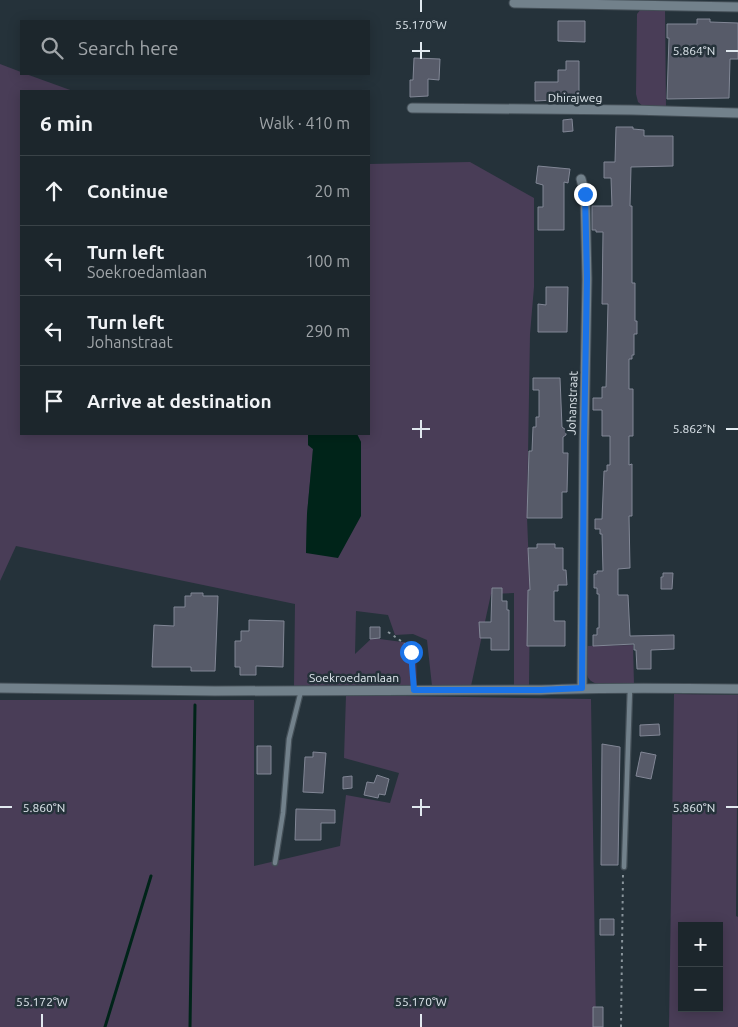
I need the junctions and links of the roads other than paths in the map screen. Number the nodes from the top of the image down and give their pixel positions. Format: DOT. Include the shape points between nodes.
graph roads {
  1 [pos="514,3"];
  2 [pos="738,7"];
  3 [pos="412,108"];
  4 [pos="738,113"];
  5 [pos="581,179"];
  6 [pos="0,688"];
  7 [pos="582,688"];
  8 [pos="630,688"];
  9 [pos="738,689"];
  10 [pos="301,690"];
  11 [pos="275,862"];
  12 [pos="624,867"];
  1 -- 2 [label="street"];
  3 -- 4 [label="street, Dhirajweg"];
  5 -- 7 [label="street, Johanstraat" via="585,194 587,278"];
  6 -- 10 [label="street, Soekroedamlaan"];
  7 -- 8 [label="street, Soekroedamlaan"];
  7 -- 10 [label="street, Soekroedamlaan"];
  8 -- 9 [label="street, Soekroedamlaan"];
  8 -- 12 [label="lane"];
  10 -- 11 [label="lane" via="289,739"];
}
